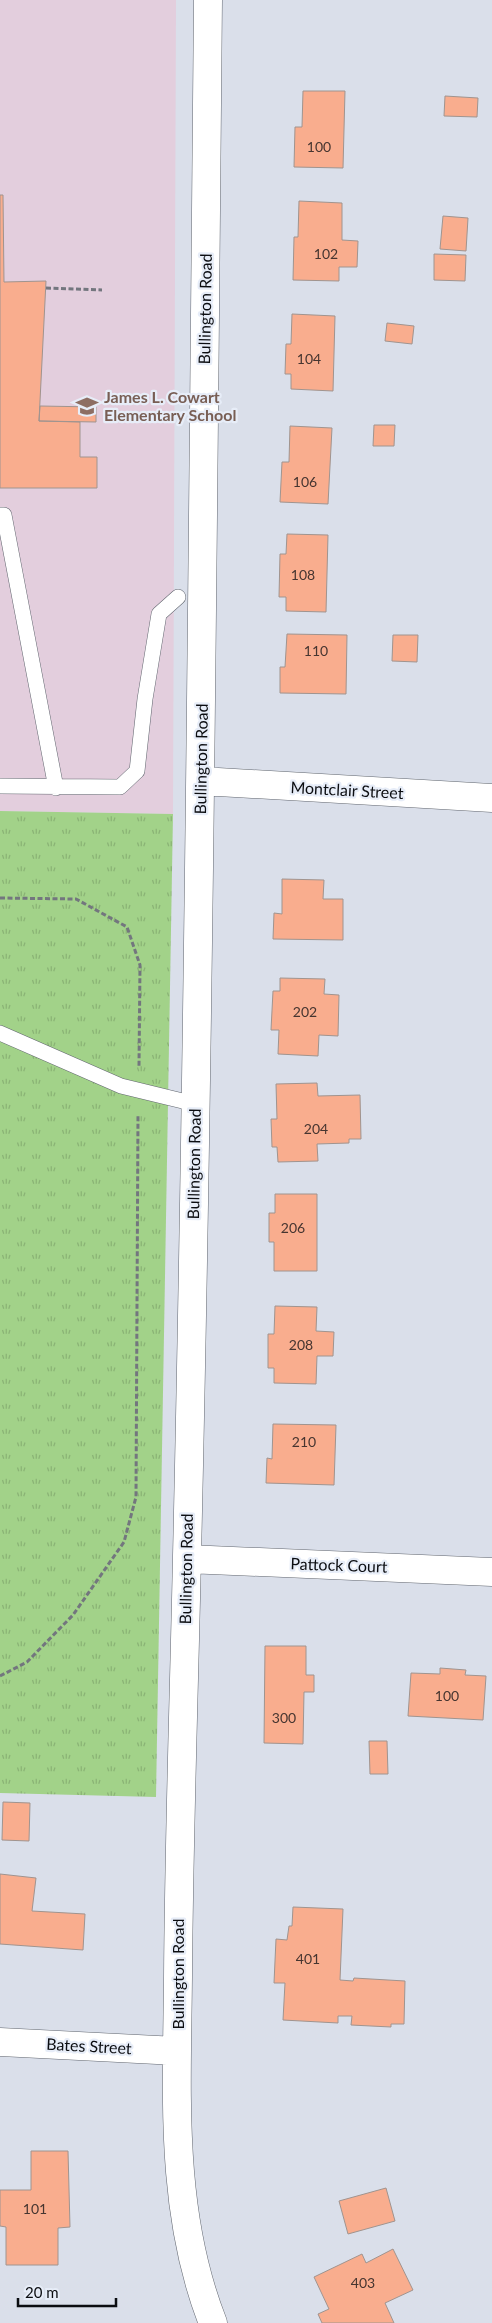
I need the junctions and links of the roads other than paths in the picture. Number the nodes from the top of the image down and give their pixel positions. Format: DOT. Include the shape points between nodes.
graph roads {
  1 [pos="208,0"];
  2 [pos="0,515"];
  3 [pos="178,597"];
  4 [pos="201,782"];
  5 [pos="0,786"];
  6 [pos="56,788"];
  7 [pos="492,798"];
  8 [pos="0,1033"];
  9 [pos="195,1104"];
  10 [pos="187,1559"];
  11 [pos="492,1572"];
  12 [pos="0,2042"];
  13 [pos="177,2051"];
  14 [pos="213,2323"];
  1 -- 4 [label="street, Bullington Road"];
  2 -- 6 [label="lane" via="4,515"];
  3 -- 6 [label="lane" via="159,614 137,771 120,787"];
  4 -- 7 [label="street, Montclair Street"];
  4 -- 9 [label="street, Bullington Road"];
  5 -- 6 [label="lane"];
  8 -- 9 [label="lane" via="120,1086"];
  9 -- 10 [label="street, Bullington Road"];
  10 -- 11 [label="street, Pattock Court"];
  10 -- 13 [label="street, Bullington Road" via="179,1810"];
  12 -- 13 [label="street, Bates Street"];
  13 -- 14 [label="street, Bullington Road" via="178,2164 188,2240"];
}
